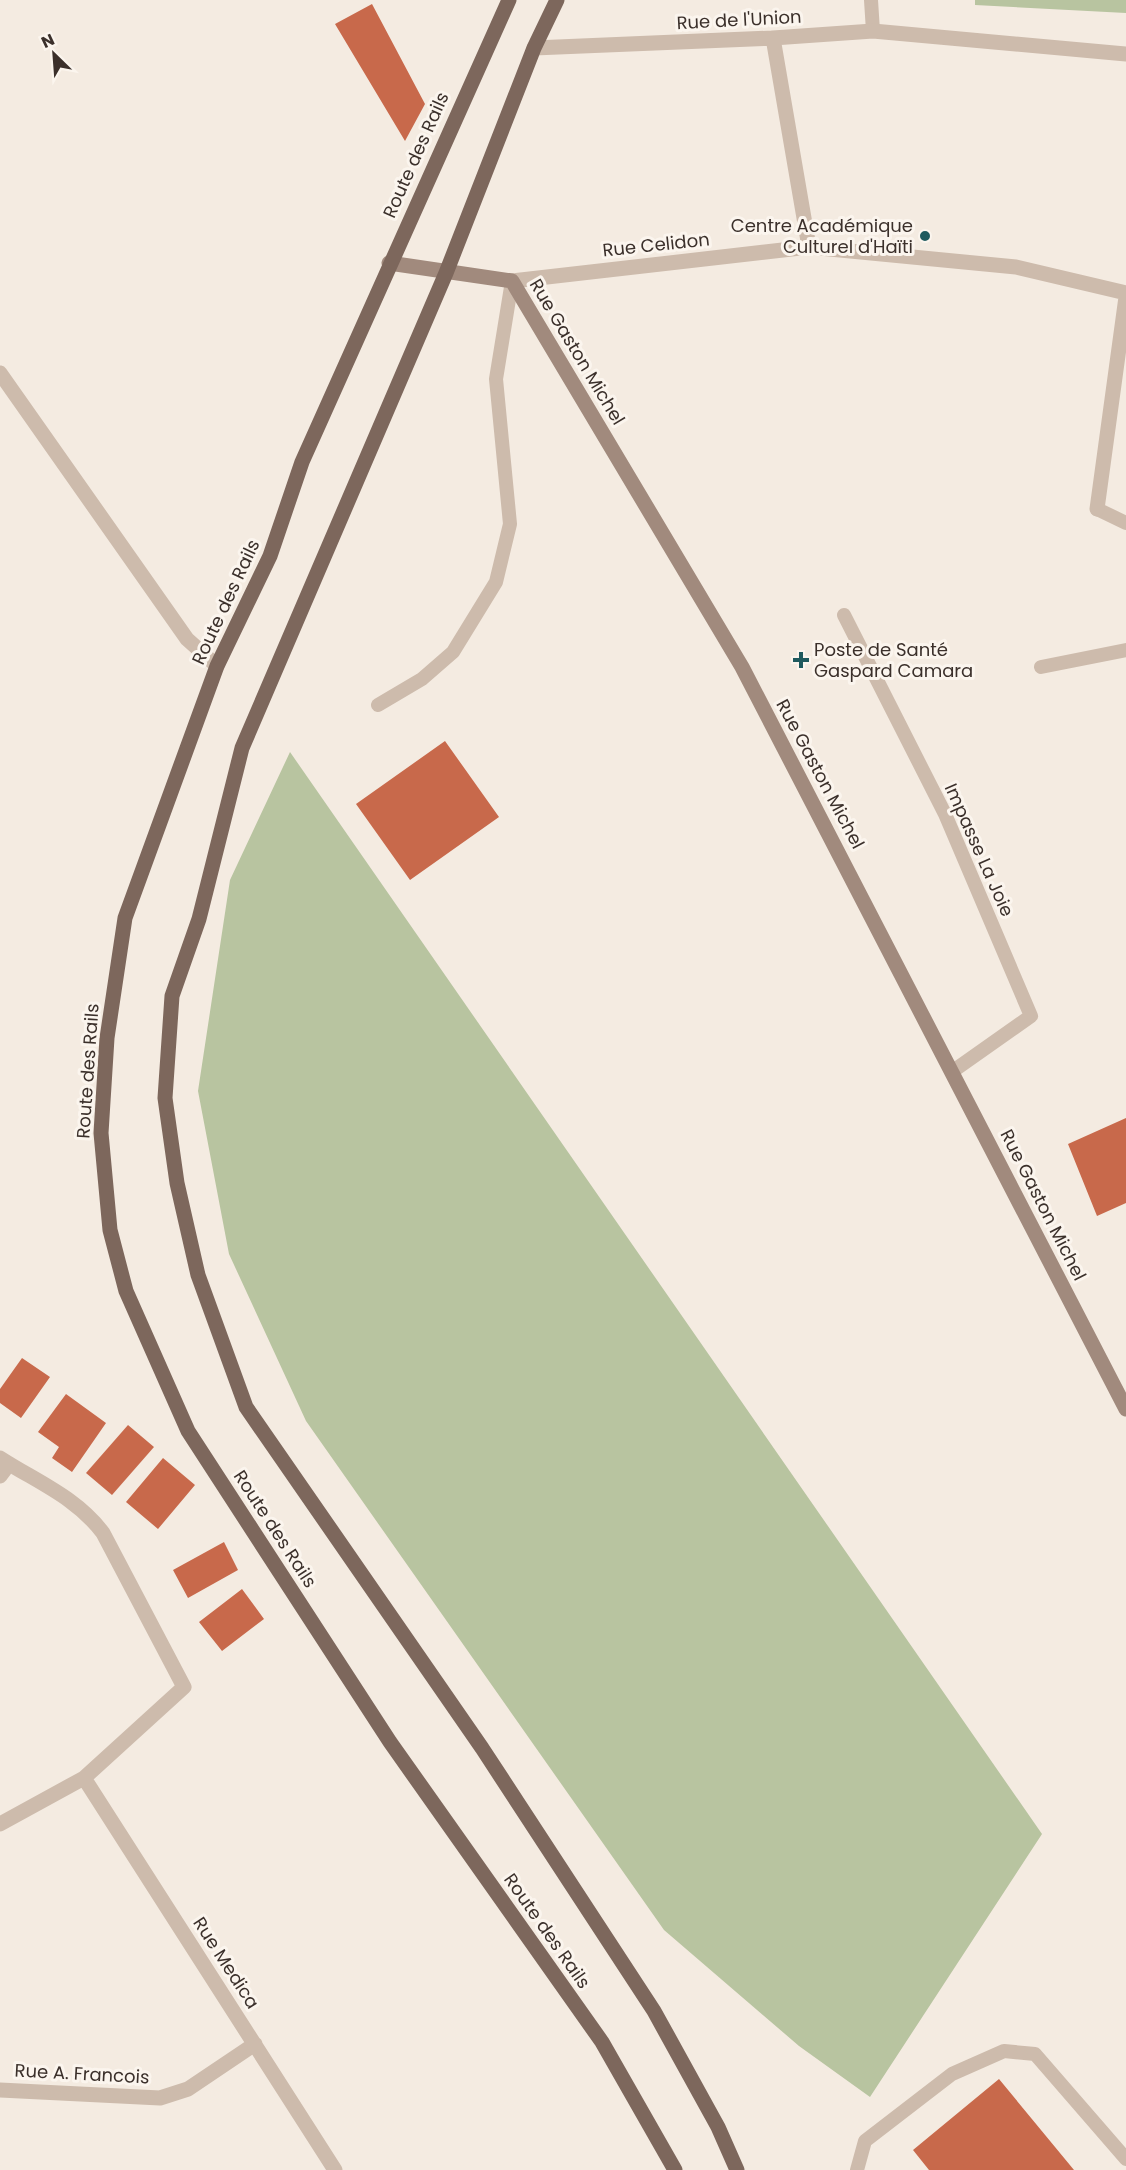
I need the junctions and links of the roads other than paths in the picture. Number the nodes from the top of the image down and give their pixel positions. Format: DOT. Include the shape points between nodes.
graph roads {
  1 [pos="509,0"];
  2 [pos="557,0"];
  3 [pos="871,0"];
  4 [pos="873,31"];
  5 [pos="773,38"];
  6 [pos="534,48"];
  7 [pos="1126,54"];
  8 [pos="809,247"];
  9 [pos="389,263"];
  10 [pos="446,273"];
  11 [pos="512,281"];
  12 [pos="1126,295"];
  13 [pos="0,373"];
  14 [pos="1098,509"];
  15 [pos="1126,523"];
  16 [pos="844,615"];
  17 [pos="1126,650"];
  18 [pos="217,666"];
  19 [pos="1041,667"];
  20 [pos="378,705"];
  21 [pos="953,1071"];
  22 [pos="1126,1409"];
  23 [pos="3,1466"];
  24 [pos="84,1778"];
  25 [pos="0,1824"];
  26 [pos="255,2044"];
  27 [pos="0,2090"];
  28 [pos="1126,2159"];
  29 [pos="335,2170"];
  30 [pos="675,2170"];
  31 [pos="737,2170"];
  32 [pos="857,2170"];
  1 -- 9 [label="main road, Route des Rails"];
  2 -- 6 [label="main road"];
  3 -- 4 [label="lane"];
  4 -- 5 [label="street, Rue de l'Union"];
  4 -- 7 [label="street, Rue de l'Union"];
  5 -- 6 [label="street, Rue de l'Union"];
  5 -- 8 [label="street"];
  6 -- 10 [label="main road"];
  8 -- 11 [label="street, Rue Celidon"];
  8 -- 12 [label="street, Rue Celidon" via="1016,267"];
  9 -- 10 [label="street, Rue Gaston Michel"];
  9 -- 18 [label="main road, Route des Rails" via="302,462 270,556"];
  10 -- 11 [label="street, Rue Gaston Michel"];
  10 -- 31 [label="main road" via="242,748 199,919 172,996 165,1098 177,1183 198,1275 246,1407 482,1748 654,2011 718,2127"];
  11 -- 20 [label="lane" via="496,379 510,524 496,582 453,652 422,679"];
  11 -- 21 [label="street, Rue Gaston Michel" via="742,667"];
  12 -- 14 [label="street"];
  13 -- 18 [label="street" via="187,639"];
  14 -- 15 [label="lane"];
  16 -- 21 [label="lane, Impasse La Joie" via="945,814 1031,1016"];
  17 -- 19 [label="lane"];
  18 -- 30 [label="main road, Route des Rails" via="125,918 106,1038 101,1133 110,1230 126,1292 188,1431 390,1742 602,2042"];
  21 -- 22 [label="street, Rue Gaston Michel"];
  23 -- 24 [label="street" via="75,1502 90,1515 184,1687"];
  24 -- 25 [label="street"];
  24 -- 26 [label="street, Rue Medica"];
  26 -- 27 [label="street, Rue A. Francois" via="188,2089 160,2098"];
  26 -- 29 [label="street, Rue Medica"];
  28 -- 32 [label="lane" via="1035,2054 1004,2051 952,2074 865,2141"];
}
